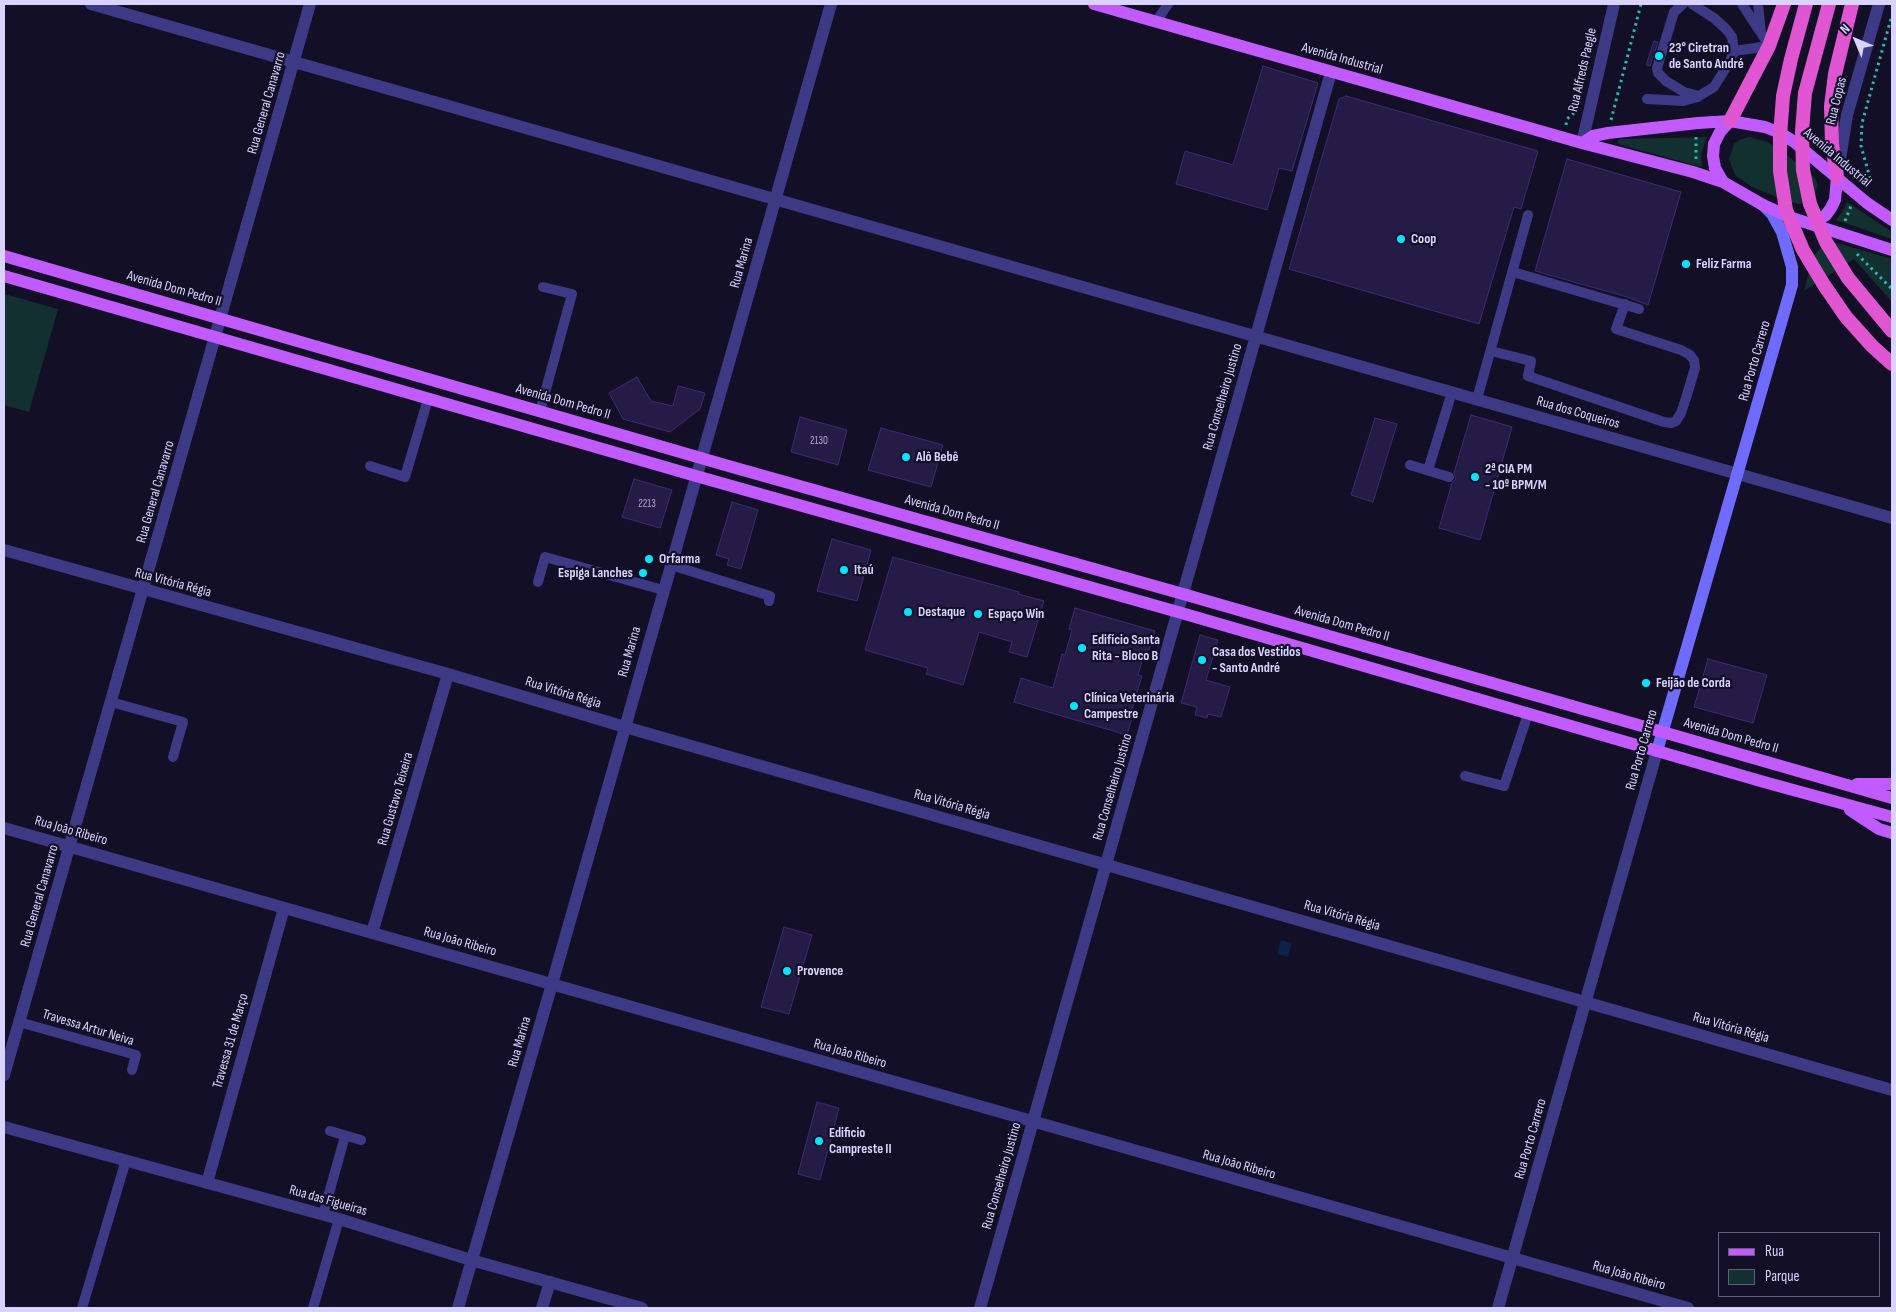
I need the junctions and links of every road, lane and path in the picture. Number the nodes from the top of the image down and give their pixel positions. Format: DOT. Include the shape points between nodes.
graph roads {
  1 [pos="91,4"];
  2 [pos="310,4"];
  3 [pos="831,4"];
  4 [pos="1094,4"];
  5 [pos="1168,4"];
  6 [pos="1614,4"];
  7 [pos="1641,4"];
  8 [pos="1683,4"];
  9 [pos="1692,4"];
  10 [pos="1742,4"];
  11 [pos="1758,4"];
  12 [pos="1784,4"];
  13 [pos="1806,4"];
  14 [pos="1829,4"];
  15 [pos="1852,4"];
  16 [pos="1879,4"];
  17 [pos="1892,15"];
  18 [pos="1156,22"];
  19 [pos="1761,33"];
  20 [pos="1769,46"];
  21 [pos="1734,50"];
  22 [pos="294,62"];
  23 [pos="1331,72"];
  24 [pos="1699,96"];
  25 [pos="1647,99"];
  26 [pos="1614,105"];
  27 [pos="1730,121"];
  28 [pos="1698,123"];
  29 [pos="1582,143"];
  30 [pos="1693,172"];
  31 [pos="1838,177"];
  32 [pos="1723,182"];
  33 [pos="1858,195"];
  34 [pos="775,199"];
  35 [pos="1763,205"];
  36 [pos="1528,215"];
  37 [pos="1892,220"];
  38 [pos="1811,224"];
  39 [pos="1842,234"];
  40 [pos="1892,250"];
  41 [pos="1857,254"];
  42 [pos="4,256"];
  43 [pos="1513,272"];
  44 [pos="4,276"];
  45 [pos="543,287"];
  46 [pos="1892,289"];
  47 [pos="1625,304"];
  48 [pos="1639,309"];
  49 [pos="221,318"];
  50 [pos="1892,331"];
  51 [pos="1256,336"];
  52 [pos="216,337"];
  53 [pos="1491,350"];
  54 [pos="1892,364"];
  55 [pos="1452,392"];
  56 [pos="428,399"];
  57 [pos="1477,399"];
  58 [pos="540,411"];
  59 [pos="701,458"];
  60 [pos="1410,465"];
  61 [pos="370,466"];
  62 [pos="1428,470"];
  63 [pos="1738,474"];
  64 [pos="696,476"];
  65 [pos="1449,477"];
  66 [pos="1892,518"];
  67 [pos="4,550"];
  68 [pos="671,565"];
  69 [pos="538,582"];
  70 [pos="143,590"];
  71 [pos="664,590"];
  72 [pos="1184,594"];
  73 [pos="769,600"];
  74 [pos="1178,612"];
  75 [pos="448,674"];
  76 [pos="111,702"];
  77 [pos="1528,714"];
  78 [pos="625,727"];
  79 [pos="1662,732"];
  80 [pos="1657,752"];
  81 [pos="173,757"];
  82 [pos="1465,776"];
  83 [pos="1892,784"];
  84 [pos="1847,785"];
  85 [pos="1892,798"];
  86 [pos="1842,804"];
  87 [pos="1892,817"];
  88 [pos="4,828"];
  89 [pos="1892,834"];
  90 [pos="70,846"];
  91 [pos="1106,865"];
  92 [pos="284,908"];
  93 [pos="372,933"];
  94 [pos="552,984"];
  95 [pos="1586,1002"];
  96 [pos="19,1022"];
  97 [pos="132,1070"];
  98 [pos="4,1075"];
  99 [pos="1892,1090"];
  100 [pos="1033,1122"];
  101 [pos="4,1127"];
  102 [pos="330,1132"];
  103 [pos="345,1136"];
  104 [pos="361,1140"];
  105 [pos="126,1160"];
  106 [pos="206,1183"];
  107 [pos="323,1215"];
  108 [pos="339,1219"];
  109 [pos="1512,1258"];
  110 [pos="471,1260"];
  111 [pos="550,1282"];
  112 [pos="82,1308"];
  113 [pos="313,1308"];
  114 [pos="458,1308"];
  115 [pos="542,1308"];
  116 [pos="642,1308"];
  117 [pos="980,1308"];
  118 [pos="1498,1308"];
  119 [pos="1688,1308"];
  1 -- 22 [label="street, Rua dos Coqueiros"];
  2 -- 22 [label="street, Rua General Canavarro"];
  3 -- 34 [label="street, Rua Marina"];
  4 -- 18 [label="main road, Avenida Industrial"];
  5 -- 18 [label="lane"];
  6 -- 29 [label="street, Rua Alfreds Paegle"];
  7 -- 26 [label="path"];
  8 -- 24 [label="lane" via="1674,12 1657,68 1666,81 1684,92"];
  9 -- 21 [label="lane" via="1726,29 1732,37"];
  10 -- 19 [label="lane"];
  11 -- 19 [label="lane"];
  12 -- 20 [label="highway"];
  13 -- 54 [label="highway, bridge" via="1783,96 1780,171 1786,210 1803,250 1846,317"];
  14 -- 50 [label="highway, bridge" via="1805,93 1803,170 1810,204 1826,242 1848,278"];
  15 -- 31 [label="highway" via="1835,74 1831,106 1832,144"];
  16 -- 31 [label="street, Rua Copas" via="1847,115"];
  17 -- 33 [label="path" via="1862,123 1861,146 1870,178"];
  18 -- 23 [label="main road, Avenida Industrial"];
  19 -- 20 [label="lane"];
  20 -- 21 [label="lane"];
  20 -- 27 [label="highway"];
  21 -- 24 [label="lane" via="1714,88"];
  22 -- 34 [label="street, Rua dos Coqueiros"];
  22 -- 49 [label="street, Rua General Canavarro"];
  23 -- 29 [label="main road, Avenida Industrial"];
  23 -- 51 [label="street, Rua Conselheiro Justino"];
  24 -- 25 [label="lane" via="1683,101"];
  27 -- 28 [label="main road, Avenida Industrial"];
  27 -- 31 [label="main road, Avenida Industrial" via="1778,132"];
  27 -- 32 [label="main road" via="1714,144 1715,168"];
  28 -- 29 [label="main road, Avenida Industrial" via="1608,133 1593,136"];
  28 -- 30 [label="path"];
  29 -- 30 [label="main road, Avenida Industrial"];
  30 -- 32 [label="main road, Avenida Industrial"];
  31 -- 33 [label="main road, Avenida Industrial"];
  31 -- 38 [label="main road" via="1831,208"];
  32 -- 35 [label="main road, Avenida Industrial"];
  33 -- 37 [label="main road, Avenida Industrial"];
  33 -- 39 [label="path" via="1847,212"];
  34 -- 51 [label="street, Rua dos Coqueiros"];
  34 -- 59 [label="street, Rua Marina"];
  35 -- 38 [label="main road, Avenida Industrial"];
  35 -- 63 [label="main road, Rua Porto Carrero" via="1782,232 1794,276"];
  36 -- 43 [label="lane"];
  38 -- 39 [label="main road, Avenida Industrial"];
  39 -- 40 [label="main road, Avenida Industrial"];
  41 -- 46 [label="path"];
  42 -- 49 [label="main road, Avenida Dom Pedro II"];
  43 -- 47 [label="lane"];
  43 -- 53 [label="lane"];
  44 -- 52 [label="main road"];
  45 -- 58 [label="lane" via="572,294"];
  47 -- 48 [label="lane"];
  47 -- 53 [label="lane" via="1616,328 1681,350 1694,360 1695,368 1676,421 1664,422 1528,376 1531,361"];
  49 -- 52 [label="street, Rua General Canavarro"];
  49 -- 58 [label="main road, Avenida Dom Pedro II"];
  51 -- 55 [label="street, Rua dos Coqueiros"];
  51 -- 72 [label="street, Rua Conselheiro Justino"];
  52 -- 56 [label="main road"];
  52 -- 70 [label="street, Rua General Canavarro"];
  53 -- 57 [label="lane"];
  55 -- 57 [label="street, Rua dos Coqueiros"];
  55 -- 62 [label="lane"];
  56 -- 61 [label="lane" via="406,477"];
  56 -- 64 [label="main road"];
  57 -- 63 [label="street, Rua dos Coqueiros"];
  58 -- 59 [label="main road, Avenida Dom Pedro II"];
  59 -- 64 [label="street, Rua Marina"];
  59 -- 72 [label="main road, Avenida Dom Pedro II"];
  60 -- 62 [label="lane"];
  62 -- 65 [label="lane"];
  63 -- 66 [label="street, Rua dos Coqueiros"];
  63 -- 79 [label="main road, Rua Porto Carrero"];
  64 -- 68 [label="street, Rua Marina"];
  64 -- 74 [label="main road"];
  67 -- 70 [label="street, Rua Vitória Régia"];
  68 -- 71 [label="street, Rua Marina"];
  68 -- 73 [label="lane" via="770,596"];
  69 -- 71 [label="lane" via="545,557"];
  70 -- 75 [label="street, Rua Vitória Régia"];
  70 -- 76 [label="street, Rua General Canavarro"];
  71 -- 78 [label="street, Rua Marina"];
  72 -- 74 [label="street, Rua Conselheiro Justino"];
  72 -- 79 [label="main road, Avenida Dom Pedro II"];
  74 -- 77 [label="main road"];
  74 -- 91 [label="street, Rua Conselheiro Justino"];
  75 -- 78 [label="street, Rua Vitória Régia"];
  75 -- 93 [label="street, Rua Gustavo Teixeira"];
  76 -- 81 [label="lane" via="183,722"];
  76 -- 90 [label="street, Rua General Canavarro"];
  77 -- 80 [label="main road"];
  77 -- 82 [label="lane" via="1504,786"];
  78 -- 91 [label="street, Rua Vitória Régia"];
  78 -- 94 [label="street, Rua Marina"];
  79 -- 80 [label="main road, Rua Porto Carrero"];
  79 -- 84 [label="main road, Avenida Dom Pedro II"];
  80 -- 86 [label="main road"];
  80 -- 95 [label="street, Rua Porto Carrero"];
  83 -- 84 [label="main road"];
  84 -- 85 [label="main road, Avenida Dom Pedro II"];
  86 -- 87 [label="main road"];
  86 -- 89 [label="main road"];
  88 -- 90 [label="street, Rua João Ribeiro"];
  90 -- 92 [label="street, Rua João Ribeiro"];
  90 -- 96 [label="street, Rua General Canavarro"];
  91 -- 95 [label="street, Rua Vitória Régia"];
  91 -- 100 [label="street, Rua Conselheiro Justino"];
  92 -- 93 [label="street, Rua João Ribeiro"];
  92 -- 106 [label="street, Travessa 31 de Março"];
  93 -- 94 [label="street, Rua João Ribeiro"];
  94 -- 100 [label="street, Rua João Ribeiro"];
  94 -- 110 [label="street, Rua Marina"];
  95 -- 99 [label="street, Rua Vitória Régia"];
  95 -- 109 [label="street, Rua Porto Carrero"];
  96 -- 97 [label="lane, Travessa Artur Neiva" via="136,1055"];
  96 -- 98 [label="street, Rua General Canavarro"];
  100 -- 109 [label="street, Rua João Ribeiro"];
  100 -- 117 [label="street, Rua Conselheiro Justino"];
  101 -- 105 [label="street, Rua das Figueiras"];
  102 -- 103 [label="lane"];
  103 -- 104 [label="lane"];
  103 -- 107 [label="lane"];
  105 -- 106 [label="street, Rua das Figueiras"];
  105 -- 112 [label="lane"];
  106 -- 107 [label="street, Rua das Figueiras"];
  107 -- 108 [label="street, Rua das Figueiras"];
  108 -- 110 [label="street, Rua das Figueiras"];
  108 -- 113 [label="lane"];
  109 -- 118 [label="street, Rua Porto Carrero"];
  109 -- 119 [label="street, Rua João Ribeiro"];
  110 -- 111 [label="street, Rua das Figueiras"];
  110 -- 114 [label="street, Rua Marina"];
  111 -- 115 [label="street"];
  111 -- 116 [label="street, Rua das Figueiras"];
}
